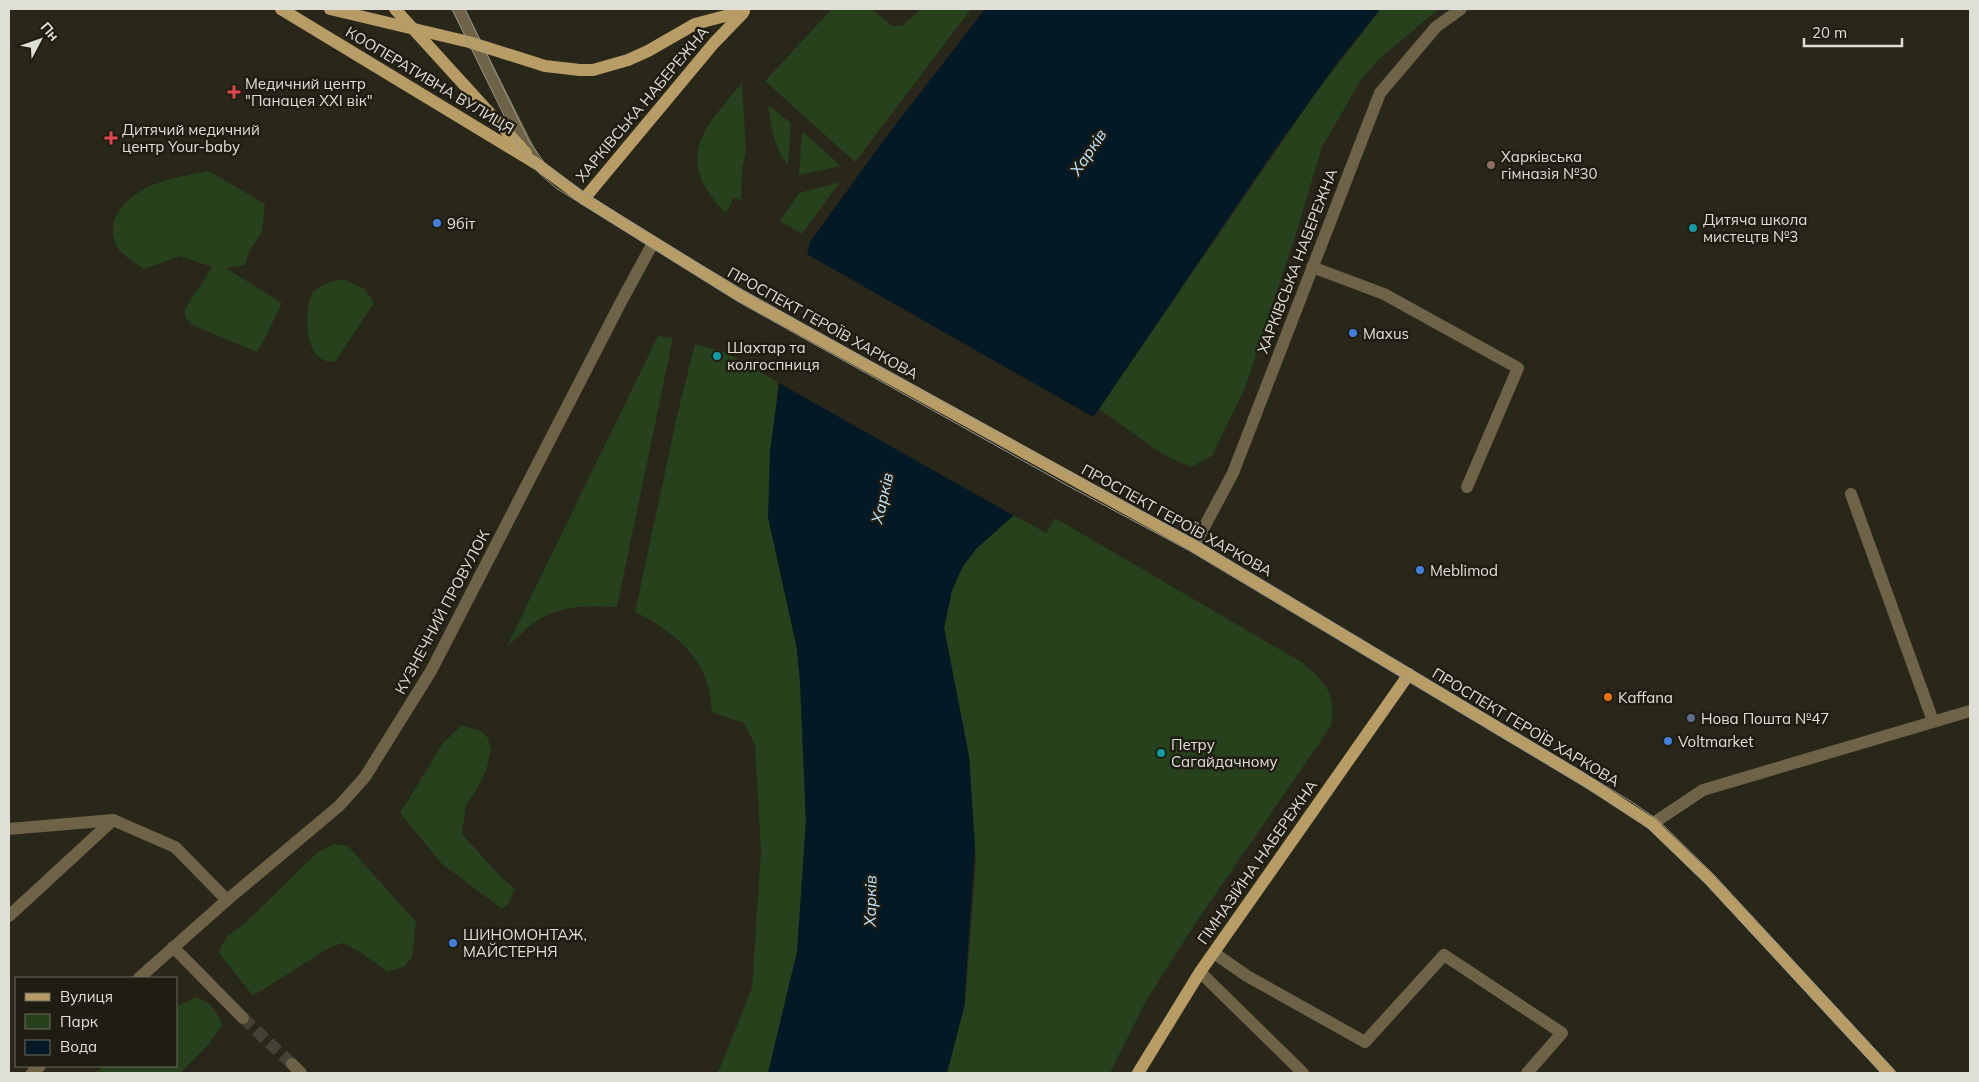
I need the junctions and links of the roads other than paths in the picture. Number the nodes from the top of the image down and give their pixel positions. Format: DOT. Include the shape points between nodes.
graph roads {
  1 [pos="281,9"];
  2 [pos="330,9"];
  3 [pos="395,9"];
  4 [pos="458,9"];
  5 [pos="1461,9"];
  6 [pos="745,10"];
  7 [pos="414,30"];
  8 [pos="476,44"];
  9 [pos="537,164"];
  10 [pos="584,199"];
  11 [pos="653,243"];
  12 [pos="1312,267"];
  13 [pos="1467,487"];
  14 [pos="1851,494"];
  15 [pos="1194,546"];
  16 [pos="1409,674"];
  17 [pos="1970,711"];
  18 [pos="1934,721"];
  19 [pos="113,820"];
  20 [pos="1652,824"];
  21 [pos="9,829"];
  22 [pos="227,900"];
  23 [pos="9,916"];
  24 [pos="174,947"];
  25 [pos="1214,953"];
  26 [pos="1200,972"];
  27 [pos="140,977"];
  28 [pos="243,1018"];
  29 [pos="1138,1073"];
  30 [pos="1303,1073"];
  31 [pos="1527,1073"];
  32 [pos="1889,1073"];
  1 -- 9 [label="main road, КООПЕРАТИВНА ВУЛИЦЯ"];
  2 -- 7 [label="main road"];
  3 -- 7 [label="main road"];
  4 -- 8 [label="street, ПРОСПЕКТ ГЕРОЇВ ХАРКОВА"];
  5 -- 12 [label="street, ХАРКІВСЬКА НАБЕРЕЖНА" via="1436,27 1380,93"];
  6 -- 8 [label="main road" via="695,24 648,51 593,70 545,66"];
  6 -- 10 [label="main road, ХАРКІВСЬКА НАБЕРЕЖНА"];
  7 -- 8 [label="main road"];
  7 -- 9 [label="main road"];
  8 -- 9 [label="street, ПРОСПЕКТ ГЕРОЇВ ХАРКОВА"];
  9 -- 10 [label="main road, ПРОСПЕКТ ГЕРОЇВ ХАРКОВА"];
  10 -- 11 [label="main road, ПРОСПЕКТ ГЕРОЇВ ХАРКОВА"];
  11 -- 15 [label="main road, ПРОСПЕКТ ГЕРОЇВ ХАРКОВА" via="739,296"];
  11 -- 22 [label="street, КУЗНЕЧНИЙ ПРОВУЛОК" via="431,671 365,777 339,806"];
  12 -- 13 [label="street" via="1384,294 1518,368"];
  12 -- 15 [label="street, ХАРКІВСЬКА НАБЕРЕЖНА" via="1233,473"];
  14 -- 18 [label="street"];
  15 -- 16 [label="main road, ПРОСПЕКТ ГЕРОЇВ ХАРКОВА"];
  16 -- 20 [label="main road, ПРОСПЕКТ ГЕРОЇВ ХАРКОВА"];
  16 -- 25 [label="main road, ГІМНАЗІЙНА НАБЕРЕЖНА"];
  17 -- 18 [label="street"];
  18 -- 20 [label="street" via="1703,790"];
  19 -- 21 [label="street"];
  19 -- 22 [label="street" via="175,847"];
  19 -- 23 [label="street"];
  20 -- 32 [label="main road, ПРОСПЕКТ ГЕРОЇВ ХАРКОВА" via="1710,880"];
  22 -- 24 [label="street, КУЗНЕЧНИЙ ПРОВУЛОК"];
  24 -- 27 [label="street, КУЗНЕЧНИЙ ПРОВУЛОК"];
  24 -- 28 [label="street"];
  25 -- 26 [label="main road, ГІМНАЗІЙНА НАБЕРЕЖНА"];
  25 -- 31 [label="street" via="1247,976 1365,1042 1444,955 1562,1033"];
  26 -- 29 [label="main road, ГІМНАЗІЙНА НАБЕРЕЖНА"];
  26 -- 30 [label="street"];
}
